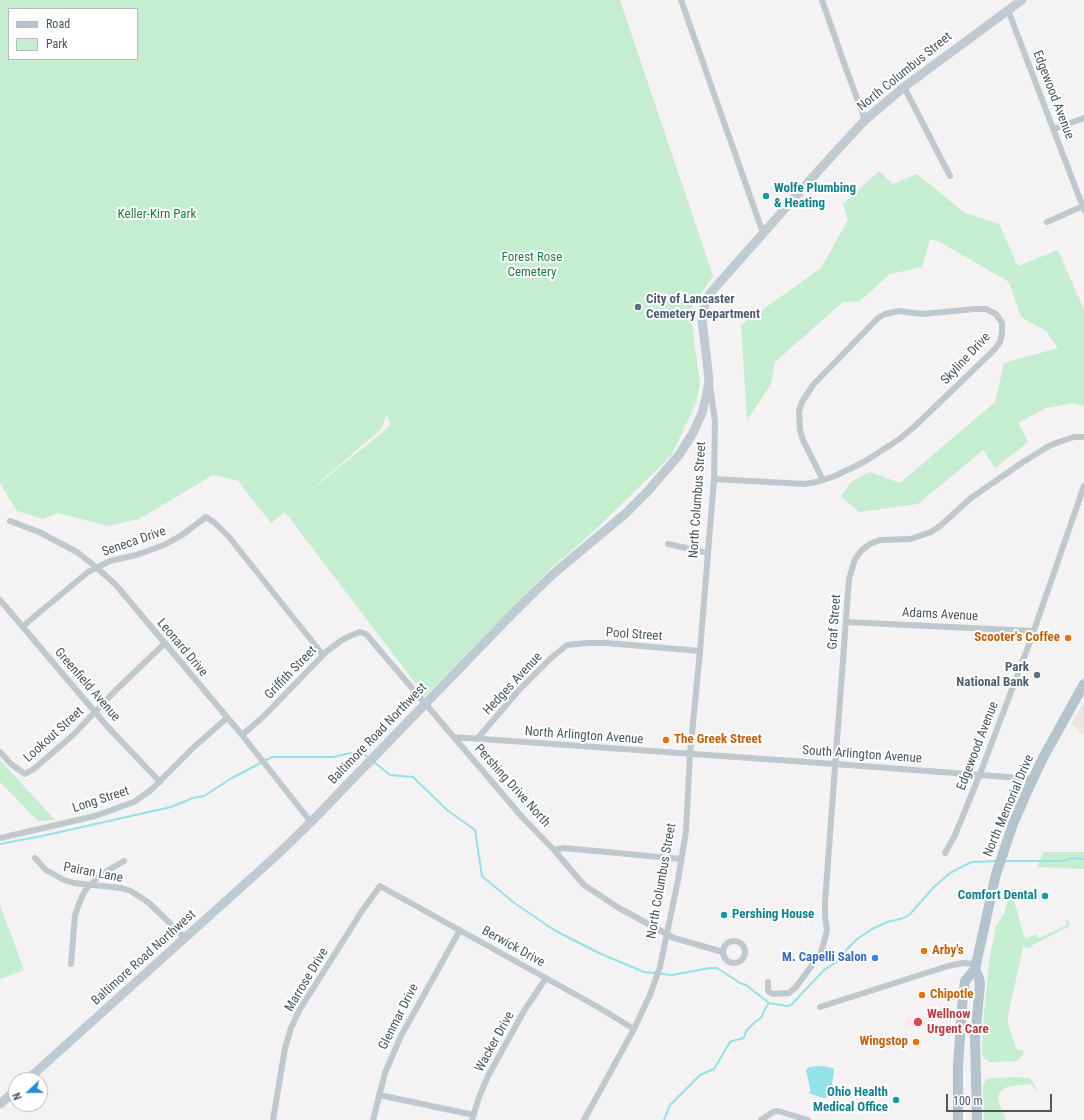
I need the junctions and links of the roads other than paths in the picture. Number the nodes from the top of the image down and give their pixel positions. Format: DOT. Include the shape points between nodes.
graph roads {
  1 [pos="681,0"];
  2 [pos="822,0"];
  3 [pos="1022,0"];
  4 [pos="1008,10"];
  5 [pos="904,87"];
  6 [pos="1084,118"];
  7 [pos="865,120"];
  8 [pos="1054,129"];
  9 [pos="950,176"];
  10 [pos="1083,208"];
  11 [pos="1047,222"];
  12 [pos="763,233"];
  13 [pos="709,380"];
  14 [pos="1084,437"];
  15 [pos="714,479"];
  16 [pos="823,480"];
  17 [pos="1084,486"];
  18 [pos="10,521"];
  19 [pos="668,544"];
  20 [pos="708,553"];
  21 [pos="96,567"];
  22 [pos="0,600"];
  23 [pos="846,622"];
  24 [pos="23,626"];
  25 [pos="1033,631"];
  26 [pos="360,632"];
  27 [pos="164,644"];
  28 [pos="567,645"];
  29 [pos="700,651"];
  30 [pos="323,655"];
  31 [pos="1084,684"];
  32 [pos="425,704"];
  33 [pos="95,712"];
  34 [pos="227,718"];
  35 [pos="242,735"];
  36 [pos="454,737"];
  37 [pos="477,739"];
  38 [pos="0,752"];
  39 [pos="690,754"];
  40 [pos="835,764"];
  41 [pos="980,774"];
  42 [pos="1033,779"];
  43 [pos="160,782"];
  44 [pos="311,822"];
  45 [pos="0,838"];
  46 [pos="554,850"];
  47 [pos="945,853"];
  48 [pos="35,858"];
  49 [pos="681,859"];
  50 [pos="124,861"];
  51 [pos="90,884"];
  52 [pos="380,886"];
  53 [pos="460,930"];
  54 [pos="666,933"];
  55 [pos="186,938"];
  56 [pos="723,952"];
  57 [pos="71,964"];
  58 [pos="975,966"];
  59 [pos="546,978"];
  60 [pos="768,982"];
  61 [pos="820,1007"];
  62 [pos="634,1029"];
  63 [pos="36,1072"];
  64 [pos="379,1095"];
  65 [pos="8,1097"];
  66 [pos="0,1104"];
  67 [pos="473,1117"];
  68 [pos="957,1119"];
  69 [pos="273,1120"];
  70 [pos="373,1120"];
  71 [pos="584,1120"];
  72 [pos="761,1120"];
  73 [pos="808,1120"];
  74 [pos="977,1120"];
  1 -- 12 [label="street"];
  2 -- 7 [label="street"];
  3 -- 4 [label="main road, North Columbus Street"];
  4 -- 5 [label="main road, North Columbus Street"];
  4 -- 8 [label="street, Edgewood Avenue"];
  5 -- 7 [label="main road, North Columbus Street"];
  5 -- 9 [label="street"];
  6 -- 8 [label="street"];
  7 -- 12 [label="main road, North Columbus Street"];
  8 -- 10 [label="street, Edgewood Avenue"];
  10 -- 11 [label="street"];
  12 -- 13 [label="main road, North Columbus Street" via="706,299 702,319"];
  13 -- 15 [label="street, North Columbus Street" via="716,421"];
  13 -- 32 [label="main road, Baltimore Road Northwest" via="705,403 696,426 669,468 625,514 552,575"];
  14 -- 23 [label="street, Graf Street" via="1074,437 1049,446 1023,462 971,498 931,532 911,539 880,540 862,550 855,559 850,574"];
  15 -- 16 [label="street, Skyline Drive" via="795,484"];
  15 -- 20 [label="street, North Columbus Street"];
  16 -- 16 [label="street, Skyline Drive" via="800,430 799,411 802,402 813,385 878,318 892,311 922,314 986,309 996,314 1002,323 1000,342 930,413 881,452 845,472"];
  17 -- 25 [label="street, Edgewood Avenue"];
  18 -- 21 [label="street, Leonard Drive" via="58,541"];
  19 -- 20 [label="street"];
  20 -- 29 [label="street, North Columbus Street"];
  21 -- 24 [label="street, Seneca Drive"];
  21 -- 27 [label="street, Leonard Drive" via="116,585"];
  21 -- 30 [label="street, Seneca Drive" via="164,545 182,536 206,517 229,537"];
  22 -- 24 [label="street, Greenfield Avenue"];
  23 -- 25 [label="street, Adams Avenue"];
  23 -- 40 [label="street, Graf Street"];
  24 -- 33 [label="street, Greenfield Avenue"];
  25 -- 41 [label="street, Edgewood Avenue"];
  26 -- 30 [label="street, Griffith Street" via="342,640"];
  26 -- 32 [label="street, Pershing Drive North" via="372,640"];
  27 -- 33 [label="street, Lookout Street"];
  27 -- 34 [label="street, Leonard Drive"];
  28 -- 29 [label="street, Pool Street" via="608,643"];
  28 -- 37 [label="street, Hedges Avenue" via="519,690"];
  29 -- 39 [label="street, North Columbus Street"];
  30 -- 35 [label="street, Griffith Street"];
  31 -- 42 [label="main road, North Memorial Drive"];
  32 -- 36 [label="street, Pershing Drive North"];
  32 -- 44 [label="main road, Baltimore Road Northwest"];
  33 -- 38 [label="street, Lookout Street" via="58,750 25,774 10,764"];
  33 -- 43 [label="street, Greenfield Avenue"];
  34 -- 35 [label="street, Leonard Drive"];
  34 -- 43 [label="street, Long Street"];
  35 -- 44 [label="street, Leonard Drive"];
  36 -- 37 [label="street, North Arlington Avenue"];
  36 -- 46 [label="street, Pershing Drive North"];
  37 -- 39 [label="street, North Arlington Avenue"];
  39 -- 40 [label="street, South Arlington Avenue"];
  39 -- 49 [label="street, North Columbus Street" via="686,831"];
  40 -- 41 [label="street, South Arlington Avenue"];
  40 -- 60 [label="street, Graf Street" via="825,902 827,930 821,953 796,988 789,993 769,992"];
  41 -- 42 [label="street, South Arlington Avenue"];
  41 -- 47 [label="street, Edgewood Avenue"];
  42 -- 58 [label="main road, North Memorial Drive" via="996,874"];
  43 -- 45 [label="street, Long Street" via="134,802 95,816"];
  44 -- 55 [label="main road, Baltimore Road Northwest"];
  46 -- 49 [label="street" via="564,848"];
  46 -- 54 [label="street, Pershing Drive North" via="584,885 619,908"];
  48 -- 51 [label="street, Pairan Lane" via="54,876 74,883"];
  49 -- 54 [label="street, North Columbus Street"];
  50 -- 51 [label="street"];
  51 -- 55 [label="street, Pairan Lane" via="131,891"];
  51 -- 57 [label="street" via="75,915"];
  52 -- 53 [label="street, Berwick Drive"];
  52 -- 69 [label="street, Marrose Drive" via="310,990 291,1028 285,1048"];
  53 -- 59 [label="street, Berwick Drive"];
  53 -- 64 [label="street, Glenmar Drive" via="401,1036 385,1073"];
  54 -- 56 [label="street, Pershing Drive North"];
  54 -- 62 [label="street, North Columbus Street" via="657,975"];
  55 -- 63 [label="main road, Baltimore Road Northwest"];
  58 -- 61 [label="street" via="963,962 953,964"];
  58 -- 68 [label="main road, North Memorial Drive" via="965,981 962,1006"];
  58 -- 74 [label="main road, North Memorial Drive" via="980,984 975,1038"];
  59 -- 62 [label="street, Berwick Drive"];
  59 -- 67 [label="street, Wacker Drive" via="491,1070"];
  62 -- 71 [label="street, North Columbus Street"];
  64 -- 67 [label="street"];
  64 -- 70 [label="street, Glenmar Drive"];
  65 -- 66 [label="main road"];
  72 -- 73 [label="street" via="778,1111"];
}
